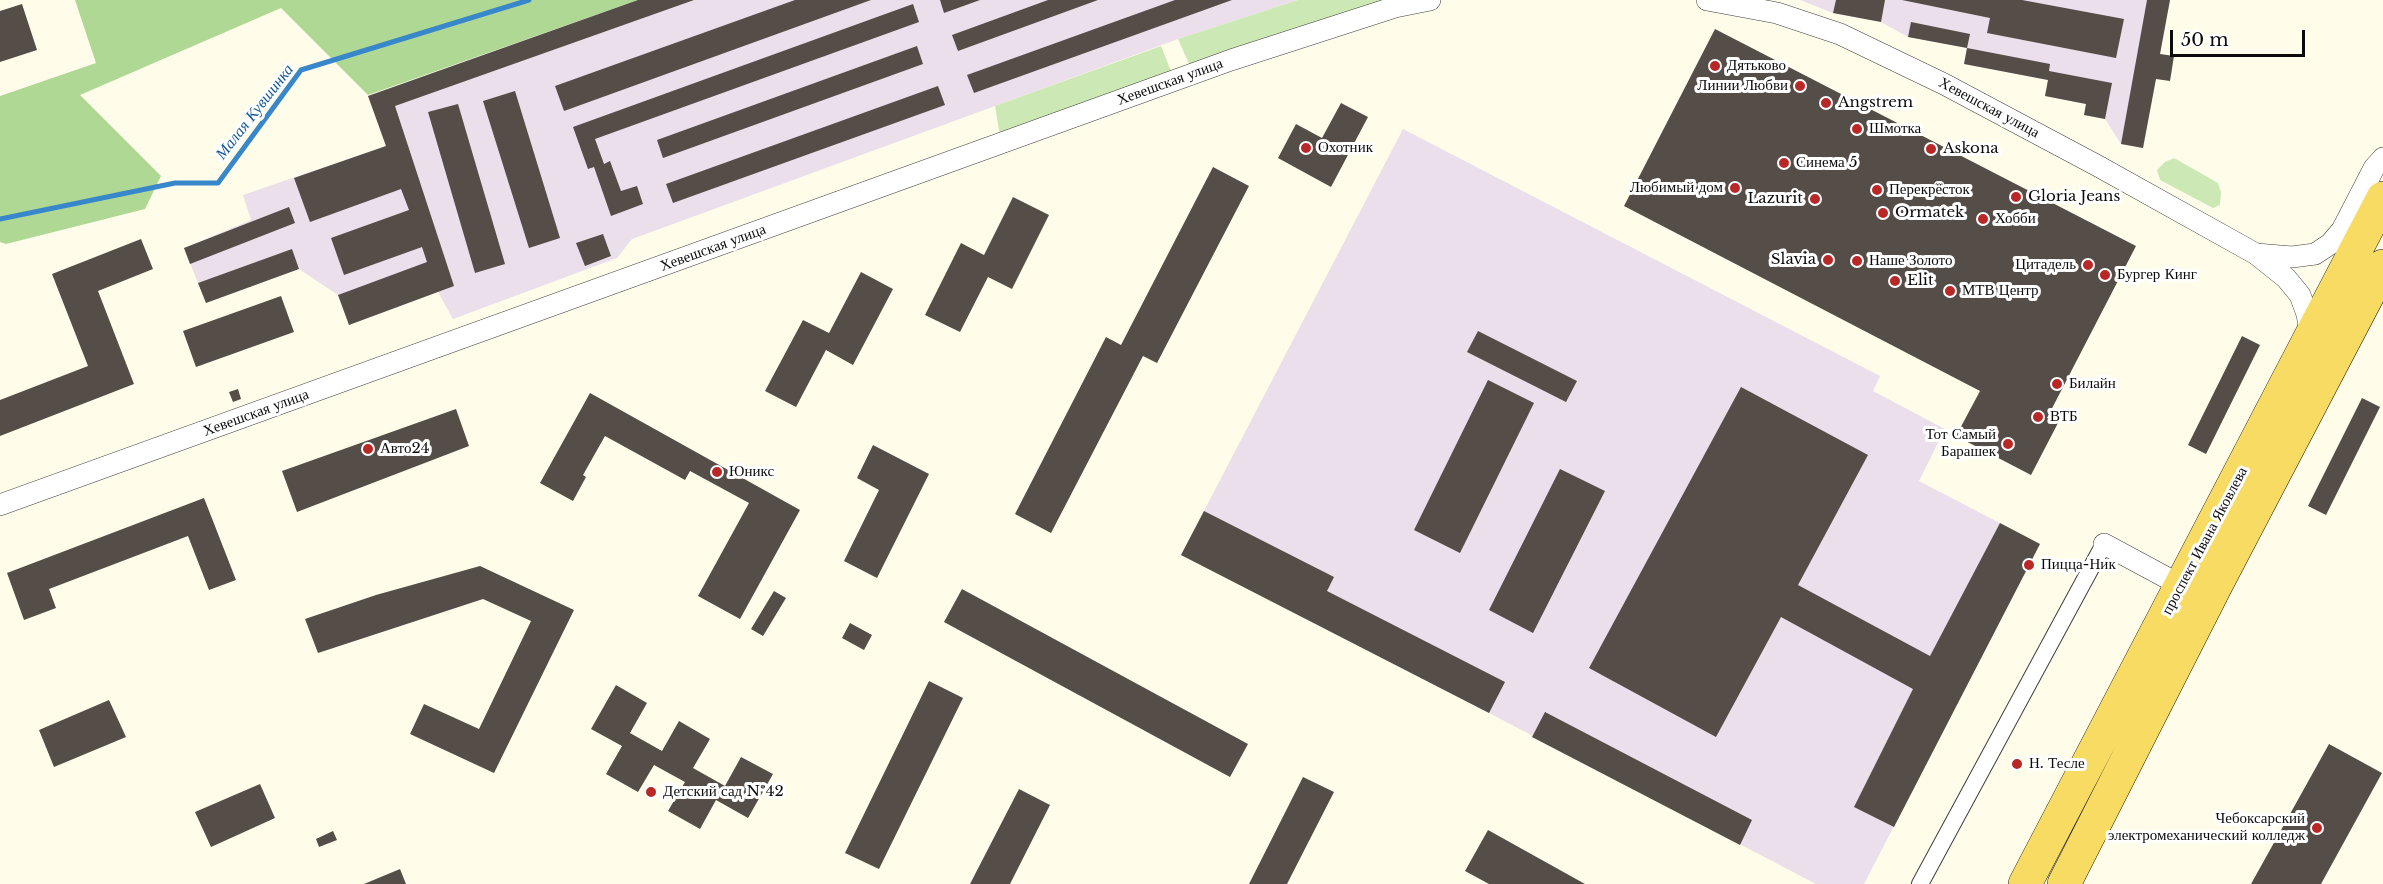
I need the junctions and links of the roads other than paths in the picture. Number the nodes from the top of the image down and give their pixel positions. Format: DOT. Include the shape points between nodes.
graph roads {
  1 [pos="1430,0"];
  2 [pos="1707,0"];
  3 [pos="2383,158"];
  4 [pos="2383,198"];
  5 [pos="2256,254"];
  6 [pos="2383,266"];
  7 [pos="2311,338"];
  8 [pos="0,505"];
  9 [pos="2104,544"];
  10 [pos="2182,586"];
  11 [pos="1920,884"];
  12 [pos="2025,884"];
  13 [pos="2064,884"];
  1 -- 8 [label="street, Хевешская улица" via="1384,10 1231,60"];
  2 -- 5 [label="street, Хевешская улица" via="1777,13 1840,34 1944,84"];
  3 -- 5 [label="street" via="2330,244 2314,254 2292,257"];
  4 -- 7 [label="main road, проспект Ивана Яковлева"];
  5 -- 7 [label="street" via="2300,296"];
  6 -- 13 [label="main road, проспект Ивана Яковлева"];
  7 -- 10 [label="main road, проспект Ивана Яковлева"];
  9 -- 10 [label="street"];
  9 -- 11 [label="street"];
  10 -- 12 [label="main road, проспект Ивана Яковлева"];
}
